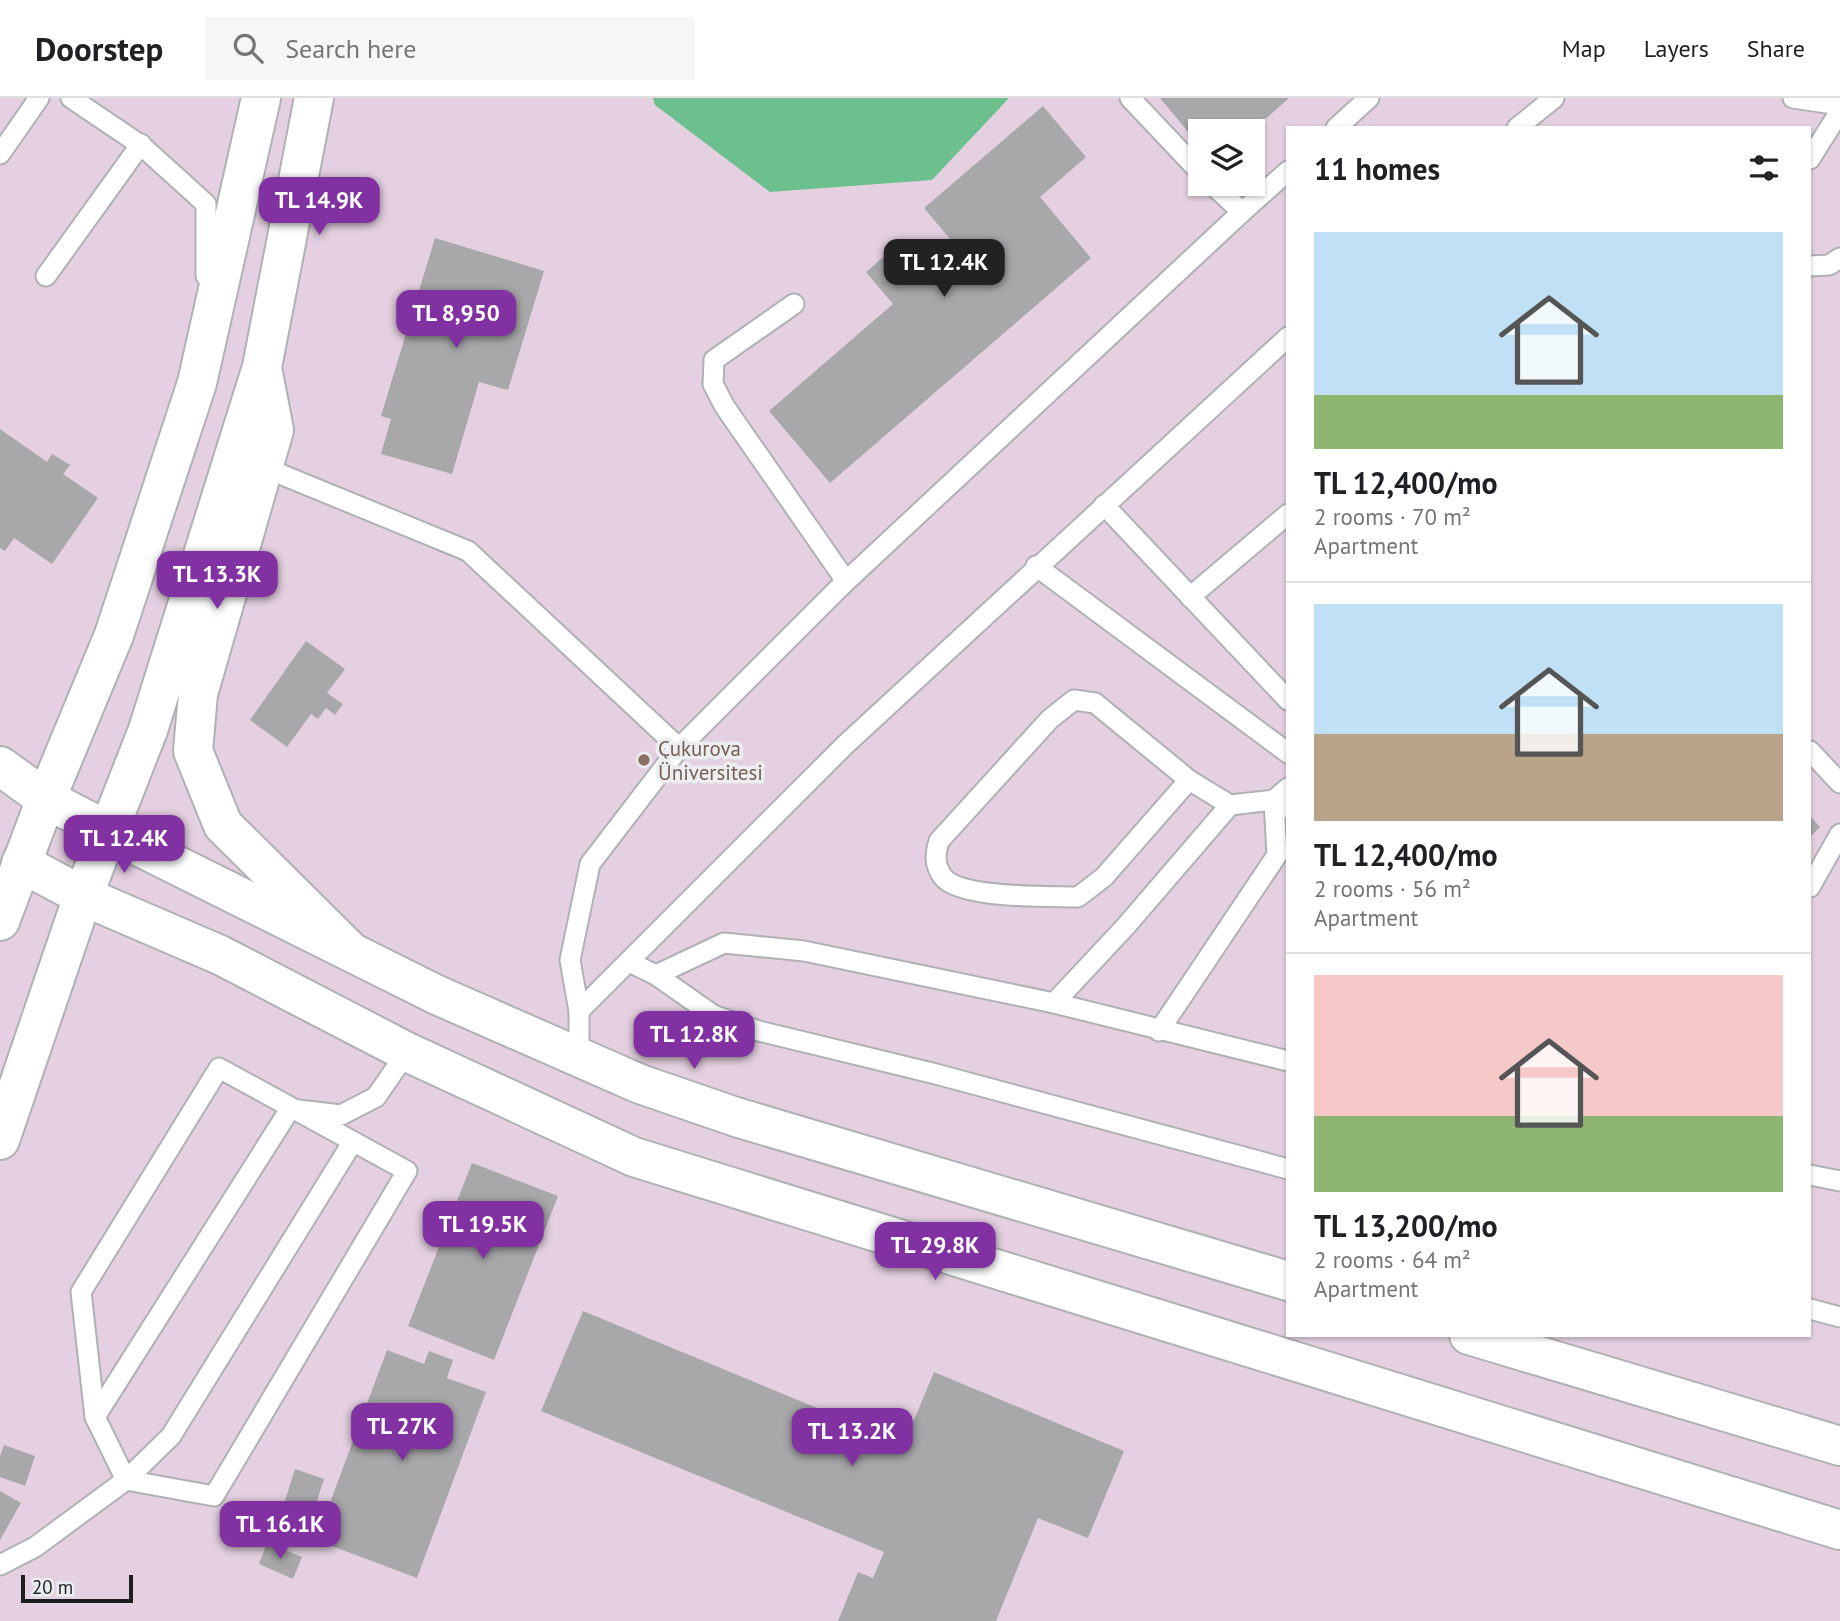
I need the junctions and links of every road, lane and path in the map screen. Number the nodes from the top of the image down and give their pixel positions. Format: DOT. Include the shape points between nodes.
graph roads {
  1 [pos="39,98"];
  2 [pos="71,98"];
  3 [pos="261,98"];
  4 [pos="314,98"];
  5 [pos="1130,98"];
  6 [pos="1369,98"];
  7 [pos="1554,98"];
  8 [pos="1793,98"];
  9 [pos="1840,105"];
  10 [pos="1840,111"];
  11 [pos="1338,126"];
  12 [pos="1519,126"];
  13 [pos="141,144"];
  14 [pos="0,154"];
  15 [pos="1811,157"];
  16 [pos="1188,159"];
  17 [pos="1286,173"];
  18 [pos="1225,196"];
  19 [pos="1242,212"];
  20 [pos="1840,258"];
  21 [pos="1811,265"];
  22 [pos="46,276"];
  23 [pos="794,304"];
  24 [pos="1286,339"];
  25 [pos="262,368"];
  26 [pos="197,383"];
  27 [pos="263,467"];
  28 [pos="1104,505"];
  29 [pos="1286,516"];
  30 [pos="1036,566"];
  31 [pos="841,586"];
  32 [pos="1190,597"];
  33 [pos="1286,698"];
  34 [pos="679,748"];
  35 [pos="1286,751"];
  36 [pos="1811,752"];
  37 [pos="0,766"];
  38 [pos="1189,780"];
  39 [pos="1840,783"];
  40 [pos="46,799"];
  41 [pos="1283,799"];
  42 [pos="1230,805"];
  43 [pos="110,832"];
  44 [pos="1840,834"];
  45 [pos="10,855"];
  46 [pos="1811,885"];
  47 [pos="83,896"];
  48 [pos="0,921"];
  49 [pos="349,950"];
  50 [pos="629,962"];
  51 [pos="656,975"];
  52 [pos="1054,1003"];
  53 [pos="579,1011"];
  54 [pos="1159,1031"];
  55 [pos="407,1052"];
  56 [pos="579,1057"];
  57 [pos="1286,1061"];
  58 [pos="290,1109"];
  59 [pos="0,1140"];
  60 [pos="352,1143"];
  61 [pos="1286,1168"];
  62 [pos="1811,1175"];
  63 [pos="1840,1181"];
  64 [pos="1286,1280"];
  65 [pos="1811,1309"];
  66 [pos="1840,1317"];
  67 [pos="1476,1337"];
  68 [pos="94,1417"];
  69 [pos="1840,1446"];
  70 [pos="125,1480"];
  71 [pos="1840,1530"];
  72 [pos="0,1565"];
  1 -- 14 [label="lane"];
  2 -- 13 [label="lane"];
  3 -- 26 [label="street"];
  4 -- 25 [label="street"];
  5 -- 16 [label="lane"];
  6 -- 11 [label="lane"];
  7 -- 12 [label="lane"];
  8 -- 9 [label="lane"];
  10 -- 15 [label="lane"];
  13 -- 22 [label="lane"];
  13 -- 26 [label="lane" via="206,204 205,285 190,371"];
  17 -- 19 [label="lane"];
  18 -- 19 [label="lane"];
  19 -- 31 [label="lane"];
  20 -- 21 [label="lane" via="1829,265"];
  23 -- 31 [label="lane" via="714,360 713,384 846,581"];
  24 -- 28 [label="lane"];
  25 -- 27 [label="street" via="274,430"];
  25 -- 43 [label="street" via="148,730"];
  26 -- 40 [label="street" via="114,635"];
  27 -- 34 [label="lane" via="468,551"];
  27 -- 49 [label="street" via="198,694 193,751 223,825"];
  28 -- 30 [label="lane"];
  28 -- 32 [label="lane"];
  29 -- 32 [label="lane"];
  30 -- 35 [label="lane"];
  30 -- 50 [label="lane" via="845,745"];
  31 -- 34 [label="lane"];
  32 -- 33 [label="lane"];
  34 -- 53 [label="lane" via="590,864 570,960"];
  36 -- 39 [label="lane"];
  37 -- 40 [label="street"];
  38 -- 38 [label="lane" via="1095,703 1074,700 1049,719 939,841 934,857 944,879 964,889 1078,897 1104,877"];
  38 -- 42 [label="lane"];
  40 -- 43 [label="street"];
  40 -- 45 [label="street"];
  41 -- 42 [label="lane"];
  41 -- 54 [label="lane" via="1277,855"];
  42 -- 52 [label="lane"];
  43 -- 47 [label="street"];
  43 -- 49 [label="street"];
  44 -- 46 [label="lane"];
  45 -- 47 [label="street"];
  45 -- 48 [label="street"];
  47 -- 55 [label="street" via="220,955"];
  47 -- 59 [label="street"];
  49 -- 56 [label="street" via="437,995"];
  50 -- 51 [label="lane"];
  50 -- 53 [label="lane"];
  51 -- 52 [label="lane" via="724,943 804,951"];
  51 -- 61 [label="lane" via="713,1015 759,1031"];
  52 -- 54 [label="lane"];
  53 -- 56 [label="lane"];
  54 -- 57 [label="lane"];
  55 -- 58 [label="lane" via="376,1097 341,1115"];
  55 -- 71 [label="street" via="634,1157"];
  56 -- 64 [label="street" via="640,1084 736,1116"];
  58 -- 60 [label="lane"];
  58 -- 68 [label="lane"];
  58 -- 68 [label="lane" via="219,1068 81,1292"];
  60 -- 70 [label="lane" via="170,1436"];
  60 -- 70 [label="lane" via="407,1171 214,1496"];
  62 -- 63 [label="lane"];
  65 -- 66 [label="lane"];
  67 -- 69 [label="street"];
  68 -- 70 [label="lane"];
  70 -- 72 [label="lane" via="35,1547"];
}
